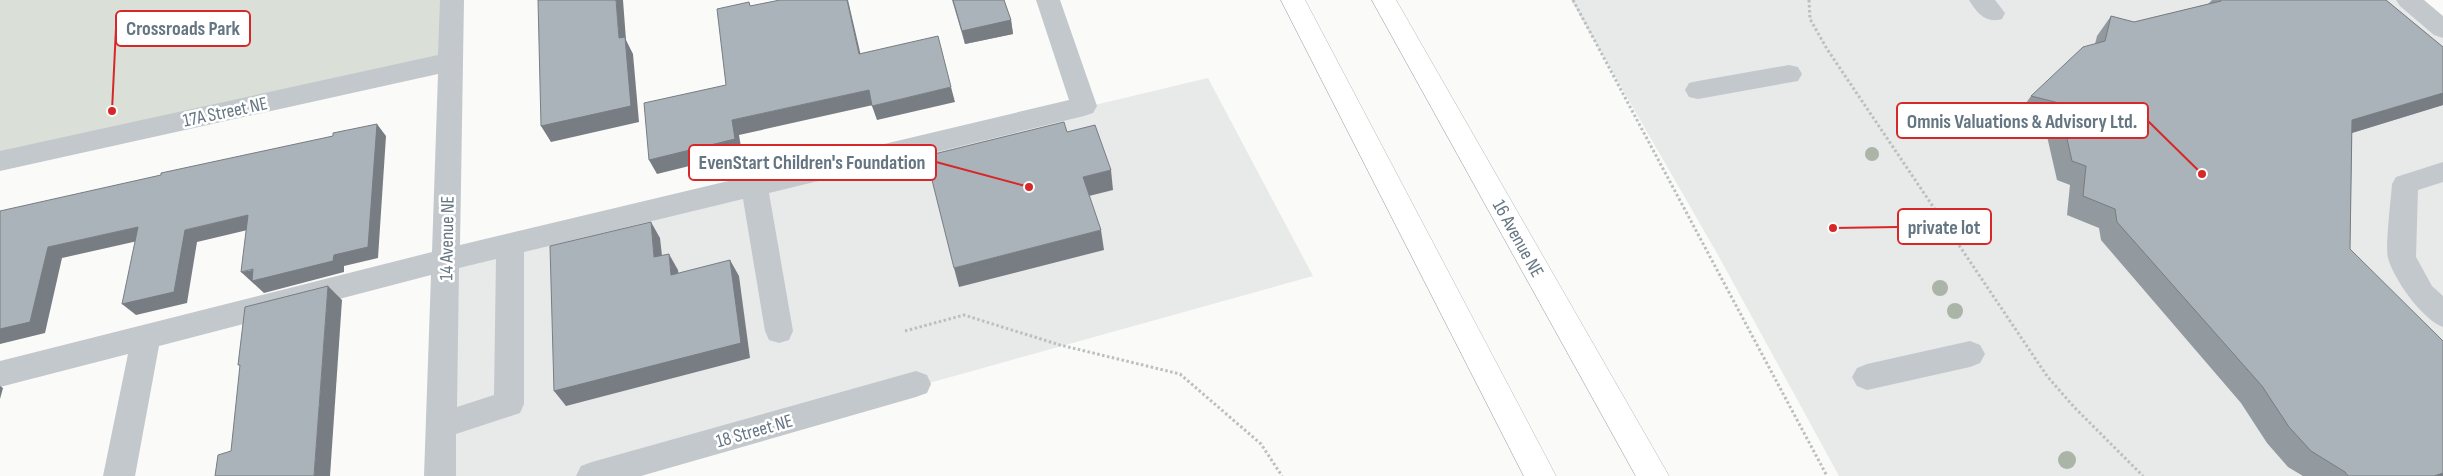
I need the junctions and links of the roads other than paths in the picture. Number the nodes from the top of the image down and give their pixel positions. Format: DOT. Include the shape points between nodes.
graph roads {
  1 [pos="452,0"];
  2 [pos="1048,0"];
  3 [pos="1293,0"];
  4 [pos="1384,0"];
  5 [pos="2408,0"];
  6 [pos="2443,29"];
  7 [pos="449,62"];
  8 [pos="1789,74"];
  9 [pos="1698,90"];
  10 [pos="0,161"];
  11 [pos="2443,172"];
  12 [pos="754,186"];
  13 [pos="510,245"];
  14 [pos="445,260"];
  15 [pos="2443,316"];
  16 [pos="779,331"];
  17 [pos="146,338"];
  18 [pos="1970,354"];
  19 [pos="0,374"];
  20 [pos="1867,377"];
  21 [pos="916,384"];
  22 [pos="441,425"];
  23 [pos="119,476"];
  24 [pos="440,476"];
  25 [pos="592,476"];
  26 [pos="1540,476"];
  27 [pos="1653,476"];
  1 -- 7 [label="street, 14 Avenue NE"];
  2 -- 12 [label="street" via="1084,106"];
  3 -- 26 [label="highway"];
  4 -- 27 [label="highway, 16 Avenue NE"];
  5 -- 6 [label="street"];
  7 -- 10 [label="street, 17A Street NE"];
  7 -- 14 [label="street, 14 Avenue NE"];
  8 -- 9 [label="street"];
  11 -- 15 [label="street" via="2405,184 2402,258 2422,294"];
  12 -- 13 [label="street"];
  12 -- 16 [label="street"];
  13 -- 14 [label="street"];
  13 -- 22 [label="street" via="509,404"];
  14 -- 17 [label="street"];
  14 -- 22 [label="street, 14 Avenue NE"];
  17 -- 19 [label="street"];
  17 -- 23 [label="street"];
  18 -- 20 [label="street"];
  21 -- 25 [label="street, 18 Street NE"];
  22 -- 24 [label="street, 14 Avenue NE"];
}
